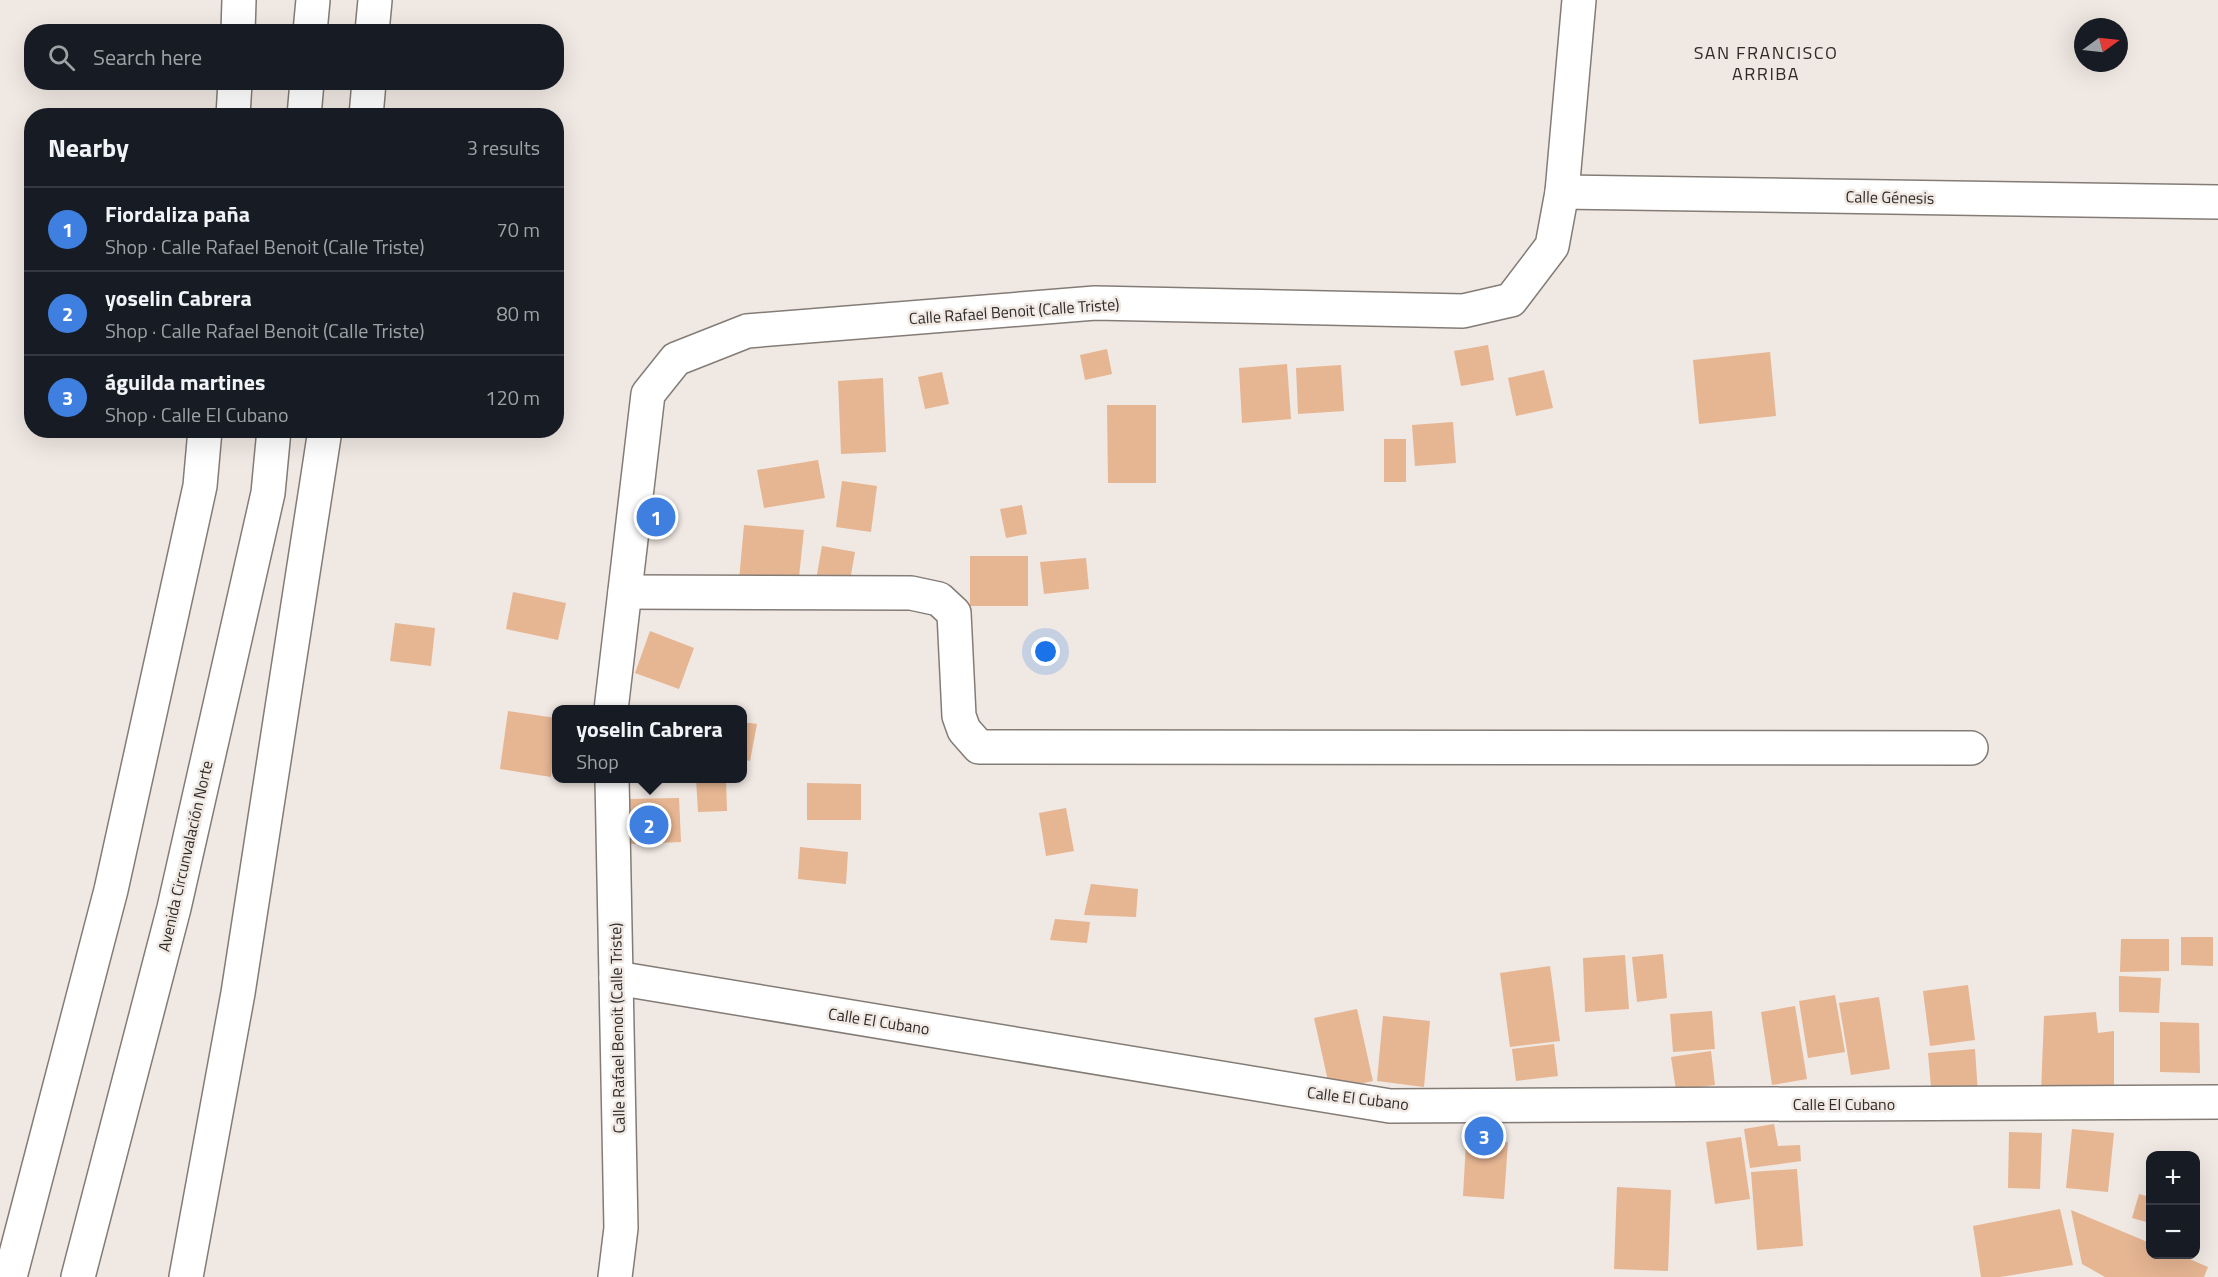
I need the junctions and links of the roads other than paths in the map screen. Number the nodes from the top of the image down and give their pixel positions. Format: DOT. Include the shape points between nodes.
graph roads {
  1 [pos="239,0"];
  2 [pos="313,0"];
  3 [pos="375,0"];
  4 [pos="1579,0"];
  5 [pos="238,24"];
  6 [pos="311,24"];
  7 [pos="373,24"];
  8 [pos="235,90"];
  9 [pos="306,90"];
  10 [pos="368,90"];
  11 [pos="233,108"];
  12 [pos="305,108"];
  13 [pos="367,108"];
  14 [pos="1562,192"];
  15 [pos="2218,202"];
  16 [pos="204,438"];
  17 [pos="273,438"];
  18 [pos="324,438"];
  19 [pos="625,592"];
  20 [pos="612,705"];
  21 [pos="1971,748"];
  22 [pos="612,783"];
  23 [pos="616,978"];
  24 [pos="2218,1102"];
  25 [pos="10,1277"];
  26 [pos="78,1277"];
  27 [pos="186,1277"];
  28 [pos="615,1277"];
  1 -- 5 [label="main road"];
  2 -- 6 [label="main road"];
  3 -- 7 [label="main road"];
  4 -- 14 [label="main road, Calle Rafael Benoit (Calle Triste)"];
  8 -- 11 [label="main road"];
  9 -- 12 [label="main road"];
  10 -- 13 [label="main road"];
  14 -- 15 [label="main road, Calle Génesis"];
  14 -- 19 [label="main road, Calle Rafael Benoit (Calle Triste)" via="1552,246 1511,300 1462,311 1095,303 747,331 676,359 648,394"];
  16 -- 25 [label="main road" via="200,486 111,890"];
  17 -- 26 [label="main road, Avenida Circunvalación Norte" via="268,493 174,908"];
  18 -- 27 [label="main road" via="238,993"];
  19 -- 20 [label="main road, Calle Rafael Benoit (Calle Triste)"];
  19 -- 21 [label="main road" via="911,593 939,599 954,613 959,716 964,730 979,747"];
  22 -- 23 [label="main road, Calle Rafael Benoit (Calle Triste)"];
  23 -- 24 [label="main road, Calle El Cubano" via="1390,1106"];
  23 -- 28 [label="main road, Calle Rafael Benoit (Calle Triste)" via="621,1228"];
}
